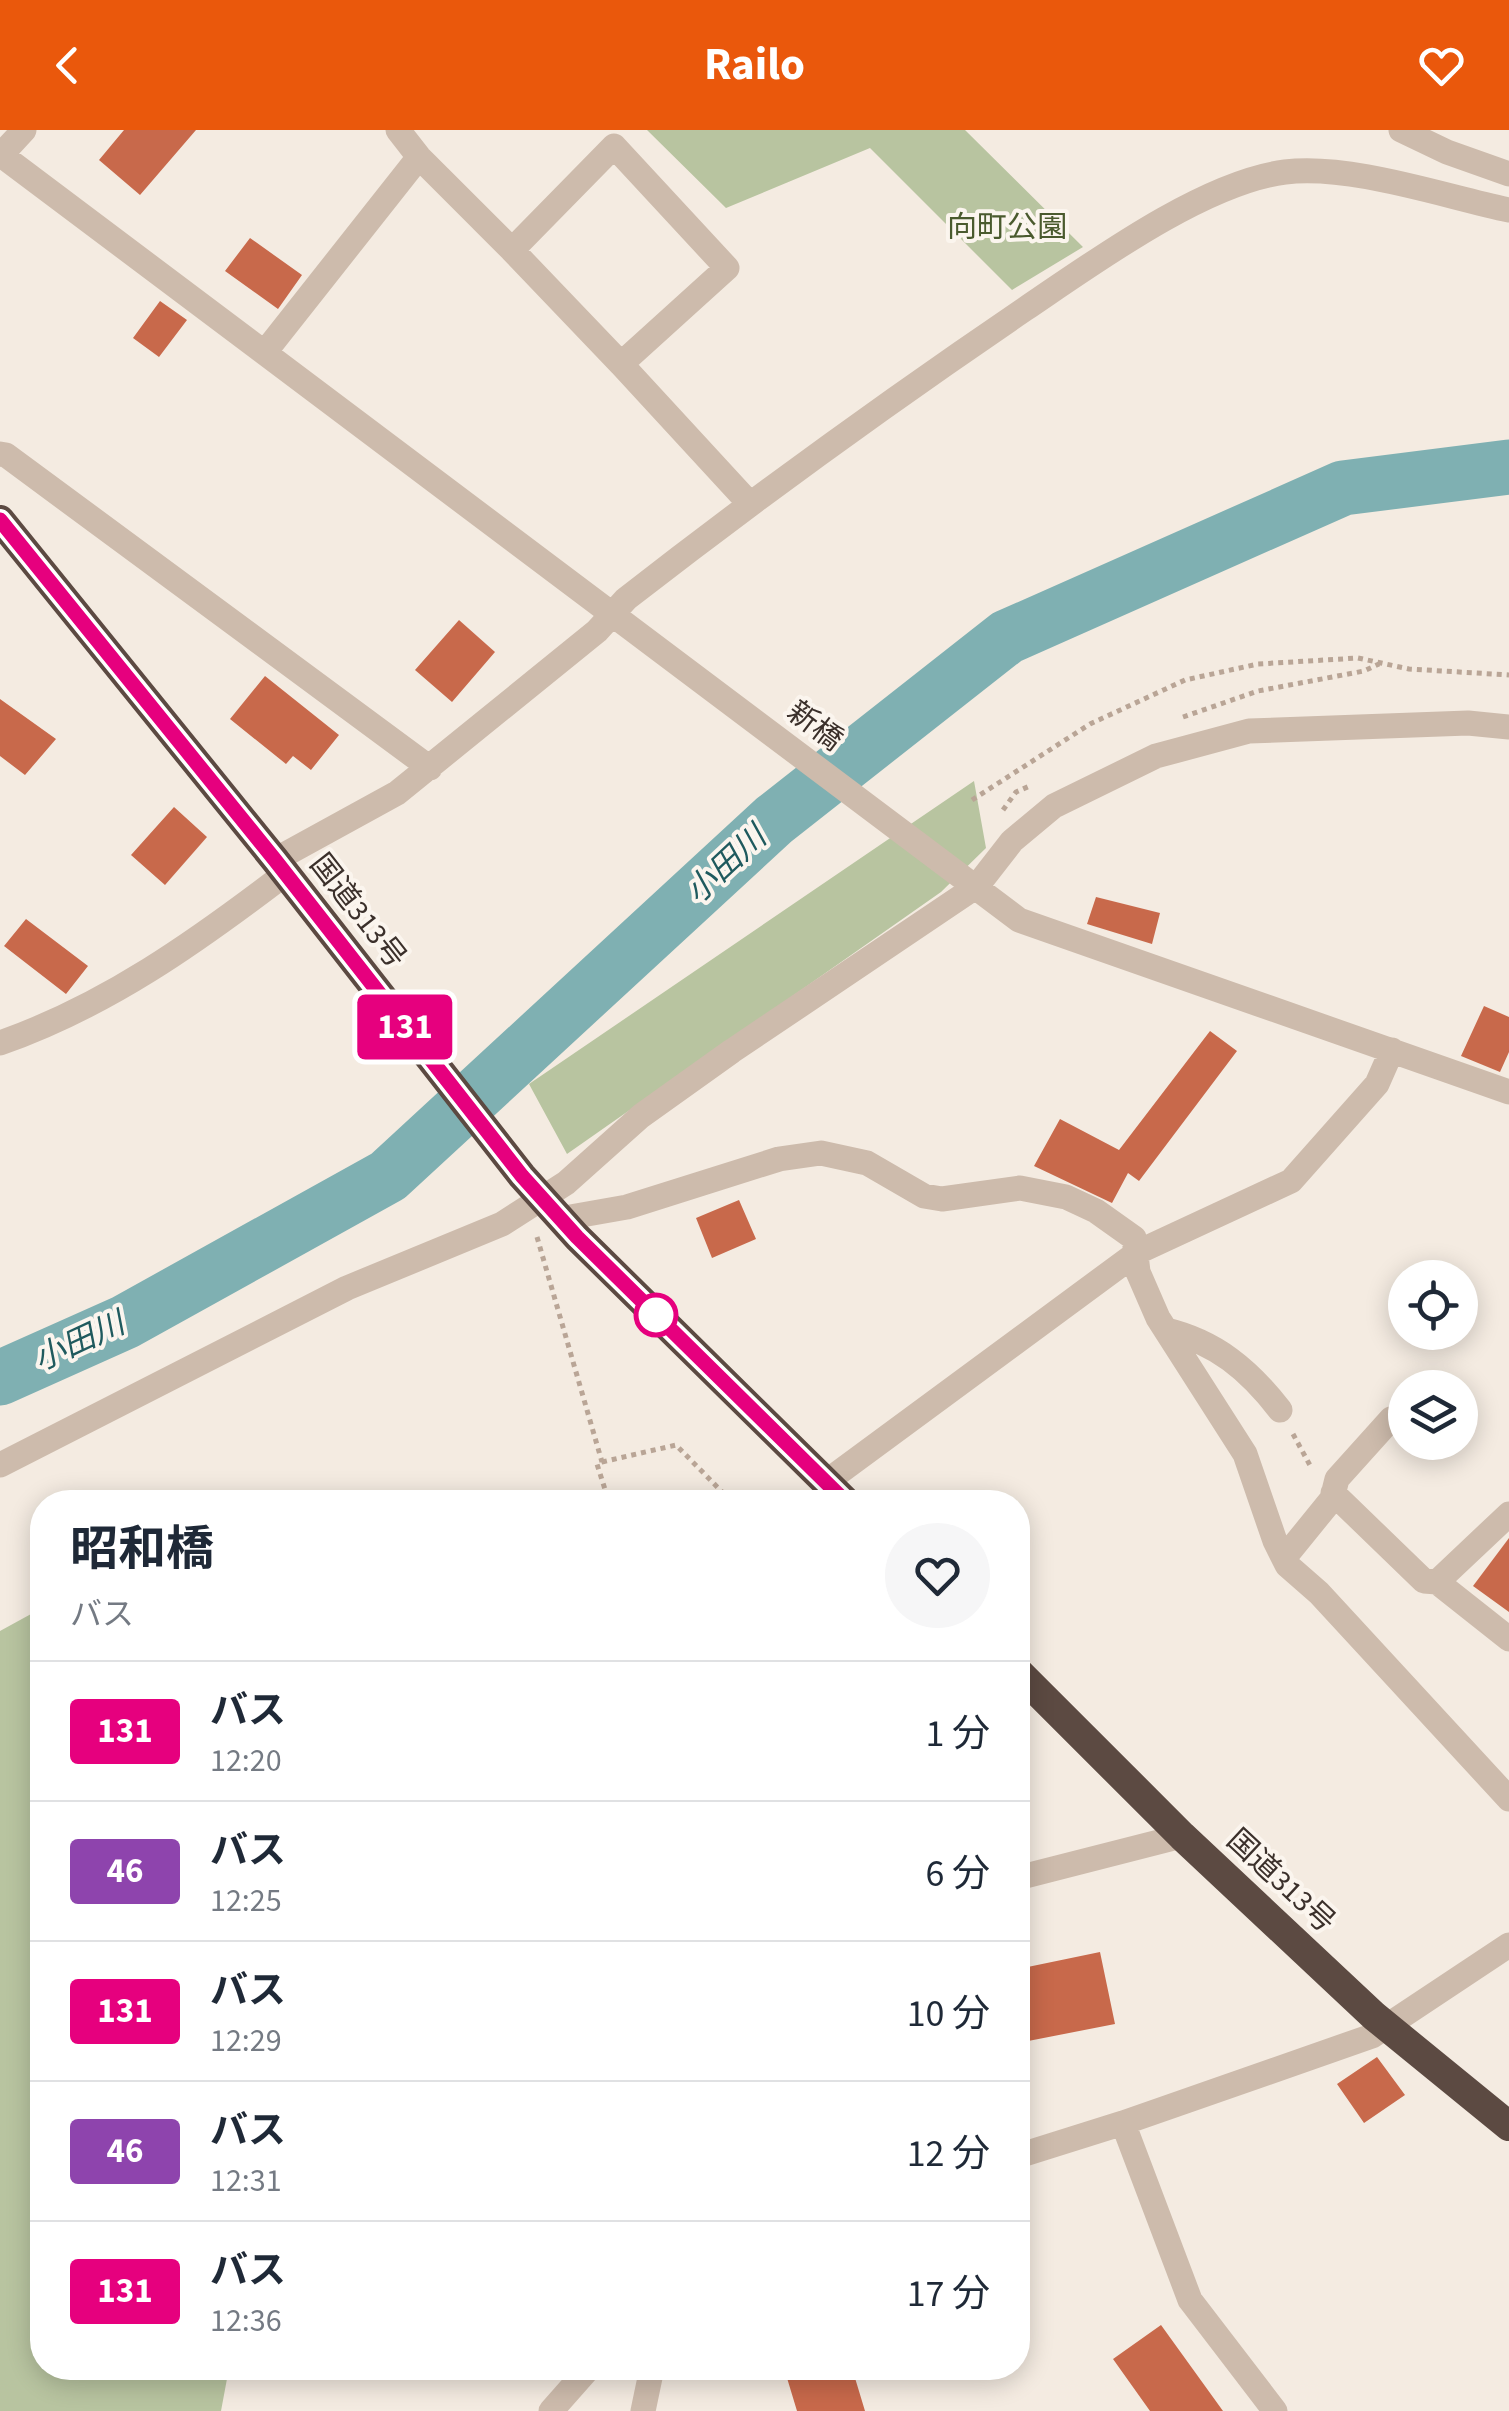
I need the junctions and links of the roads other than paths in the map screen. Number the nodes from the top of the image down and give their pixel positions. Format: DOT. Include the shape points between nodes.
graph roads {
  1 [pos="24,130"];
  2 [pos="1400,130"];
  3 [pos="408,139"];
  4 [pos="0,155"];
  5 [pos="1509,174"];
  6 [pos="1509,210"];
  7 [pos="512,250"];
  8 [pos="265,352"];
  9 [pos="621,364"];
  10 [pos="0,454"];
  11 [pos="749,503"];
  12 [pos="0,520"];
  13 [pos="621,621"];
  14 [pos="1509,728"];
  15 [pos="430,768"];
  16 [pos="285,874"];
  17 [pos="968,881"];
  18 [pos="0,1043"];
  19 [pos="1392,1050"];
  20 [pos="1509,1092"];
  21 [pos="551,1209"];
  22 [pos="1138,1252"];
  23 [pos="1166,1330"];
  24 [pos="1280,1410"];
  25 [pos="1388,1422"];
  26 [pos="0,1465"];
  27 [pos="1325,1486"];
  28 [pos="834,1490"];
  29 [pos="839,1490"];
  30 [pos="1509,1514"];
  31 [pos="1284,1558"];
  32 [pos="1438,1582"];
  33 [pos="1509,1639"];
  34 [pos="1030,1684"];
  35 [pos="1509,1799"];
  36 [pos="1182,1836"];
  37 [pos="1030,1875"];
  38 [pos="1509,1944"];
  39 [pos="1388,2028"];
  40 [pos="1122,2123"];
  41 [pos="1509,2126"];
  42 [pos="1030,2152"];
  43 [pos="578,2380"];
  44 [pos="649,2380"];
  45 [pos="551,2411"];
  46 [pos="643,2411"];
  47 [pos="1275,2411"];
  1 -- 4 [label="street"];
  2 -- 5 [label="street"];
  3 -- 7 [label="street"];
  3 -- 8 [label="street"];
  4 -- 8 [label="street, 新橋"];
  6 -- 11 [label="street" via="1341,173 1286,172 1235,184 1118,246"];
  7 -- 9 [label="street"];
  7 -- 9 [label="street" via="614,146 727,268"];
  8 -- 13 [label="street, 新橋"];
  9 -- 11 [label="street"];
  10 -- 15 [label="street"];
  11 -- 13 [label="street"];
  12 -- 16 [label="highway, 国道313号"];
  13 -- 15 [label="street" via="597,632"];
  13 -- 17 [label="street, 新橋"];
  14 -- 17 [label="street" via="1468,723 1249,731 1156,756 1054,806"];
  15 -- 16 [label="street"];
  16 -- 18 [label="street" via="135,980"];
  16 -- 21 [label="highway, 国道313号"];
  17 -- 19 [label="street, 新橋" via="1019,920"];
  17 -- 21 [label="street" via="641,1116"];
  19 -- 20 [label="street, 新橋"];
  19 -- 22 [label="street" via="1377,1084 1291,1182"];
  21 -- 22 [label="street" via="627,1207 821,1152 867,1163 924,1196 1020,1188 1066,1197 1123,1228"];
  21 -- 26 [label="street" via="346,1288"];
  21 -- 28 [label="highway, 国道313号"];
  22 -- 23 [label="street" via="1138,1272"];
  22 -- 29 [label="street"];
  23 -- 24 [label="street" via="1235,1360"];
  23 -- 31 [label="street" via="1244,1454"];
  25 -- 27 [label="street"];
  27 -- 31 [label="street"];
  27 -- 32 [label="street" via="1424,1581"];
  30 -- 32 [label="street"];
  31 -- 35 [label="street"];
  32 -- 33 [label="street"];
  34 -- 36 [label="highway, 国道313号"];
  36 -- 37 [label="street"];
  36 -- 39 [label="highway, 国道313号"];
  38 -- 39 [label="street"];
  39 -- 40 [label="street"];
  39 -- 41 [label="highway, 国道313号"];
  40 -- 42 [label="street"];
  40 -- 47 [label="street" via="1190,2300"];
  43 -- 45 [label="street"];
  44 -- 46 [label="street"];
}
